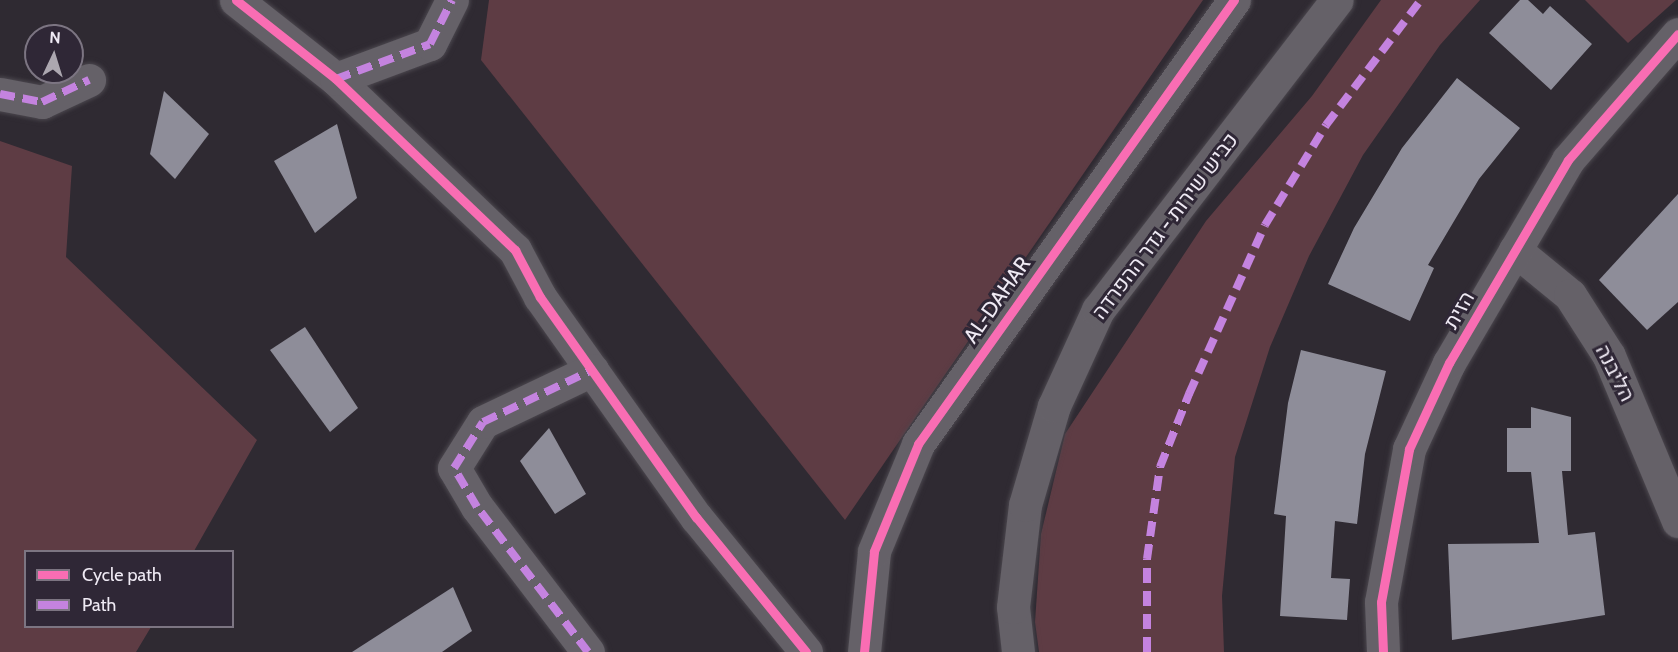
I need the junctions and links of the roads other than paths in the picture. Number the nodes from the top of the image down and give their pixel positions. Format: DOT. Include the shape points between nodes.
graph roads {
  1 [pos="236,0"];
  2 [pos="452,0"];
  3 [pos="1234,0"];
  4 [pos="1337,0"];
  5 [pos="1678,34"];
  6 [pos="1667,59"];
  7 [pos="336,79"];
  8 [pos="89,80"];
  9 [pos="0,94"];
  10 [pos="1515,250"];
  11 [pos="592,370"];
  12 [pos="1678,521"];
  13 [pos="588,652"];
  14 [pos="806,652"];
  15 [pos="864,652"];
  16 [pos="1018,652"];
  17 [pos="1383,652"];
  1 -- 7 [label="street"];
  2 -- 7 [label="street" via="430,44"];
  3 -- 15 [label="street, AL-DAHAR" via="918,444 874,551"];
  4 -- 16 [label="street, כביש שירות - גדר ההפרדה" via="1098,310 1054,406 1025,506 1013,607"];
  5 -- 6 [label="street, הזית"];
  6 -- 10 [label="street, הזית" via="1568,160"];
  7 -- 11 [label="street" via="515,250 540,297"];
  8 -- 9 [label="street" via="42,102"];
  10 -- 12 [label="street, הליבנה" via="1570,295 1609,356"];
  10 -- 17 [label="street, הזית" via="1449,363 1409,449 1381,602"];
  11 -- 13 [label="street" via="483,422 454,468 477,507"];
  11 -- 14 [label="street" via="696,517"];
}
